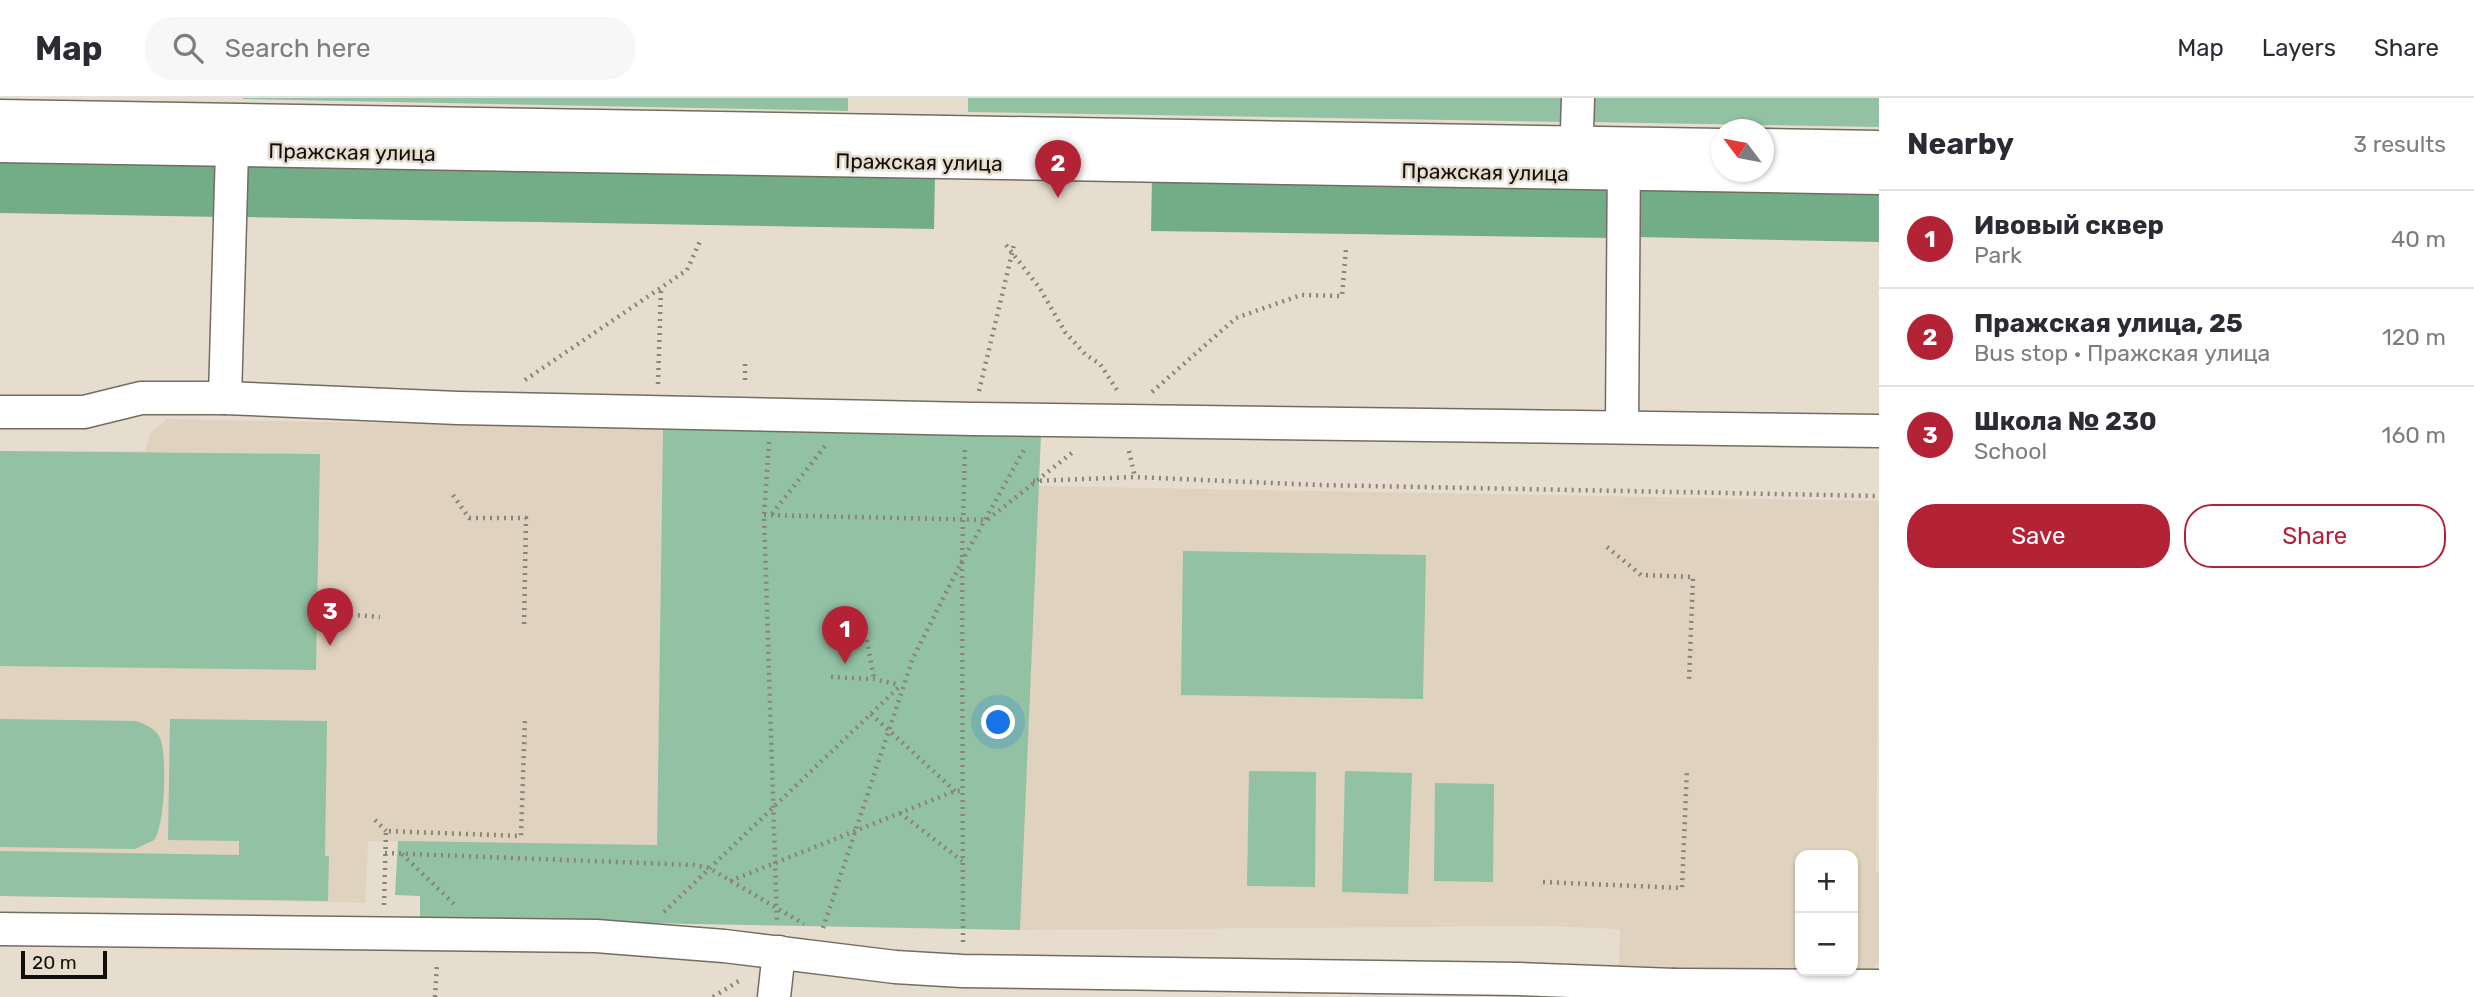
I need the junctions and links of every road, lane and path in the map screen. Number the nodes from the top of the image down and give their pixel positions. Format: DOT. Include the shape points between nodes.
graph roads {
  1 [pos="1578,98"];
  2 [pos="0,116"];
  3 [pos="230,123"];
  4 [pos="1774,145"];
  5 [pos="0,146"];
  6 [pos="1711,146"];
  7 [pos="1879,147"];
  8 [pos="1577,158"];
  9 [pos="1624,158"];
  10 [pos="1879,178"];
  11 [pos="701,239"];
  12 [pos="1006,245"];
  13 [pos="1014,245"];
  14 [pos="1346,249"];
  15 [pos="1012,254"];
  16 [pos="661,287"];
  17 [pos="225,398"];
  18 [pos="488,409"];
  19 [pos="0,412"];
  20 [pos="657,412"];
  21 [pos="772,413"];
  22 [pos="842,415"];
  23 [pos="1130,417"];
  24 [pos="972,419"];
  25 [pos="1041,419"];
  26 [pos="1622,426"];
  27 [pos="1879,431"];
  28 [pos="1075,450"];
  29 [pos="1135,477"];
  30 [pos="1033,481"];
  31 [pos="453,495"];
  32 [pos="1879,496"];
  33 [pos="771,514"];
  34 [pos="764,515"];
  35 [pos="962,518"];
  36 [pos="987,520"];
  37 [pos="1608,547"];
  38 [pos="962,561"];
  39 [pos="316,612"];
  40 [pos="380,617"];
  41 [pos="523,627"];
  42 [pos="867,640"];
  43 [pos="831,677"];
  44 [pos="874,679"];
  45 [pos="1689,681"];
  46 [pos="901,685"];
  47 [pos="871,714"];
  48 [pos="525,719"];
  49 [pos="887,729"];
  50 [pos="1687,769"];
  51 [pos="955,791"];
  52 [pos="963,791"];
  53 [pos="772,806"];
  54 [pos="900,813"];
  55 [pos="375,820"];
  56 [pos="855,830"];
  57 [pos="386,831"];
  58 [pos="385,853"];
  59 [pos="401,854"];
  60 [pos="775,862"];
  61 [pos="963,862"];
  62 [pos="709,868"];
  63 [pos="730,881"];
  64 [pos="1543,882"];
  65 [pos="777,908"];
  66 [pos="0,929"];
  67 [pos="383,934"];
  68 [pos="486,935"];
  69 [pos="635,939"];
  70 [pos="817,945"];
  71 [pos="779,952"];
  72 [pos="962,971"];
  73 [pos="1879,986"];
  74 [pos="1608,990"];
  75 [pos="1674,991"];
  76 [pos="1837,992"];
  77 [pos="774,997"];
  1 -- 8 [label="street"];
  2 -- 3 [label="street, Пражская улица"];
  3 -- 5 [label="street, Пражская улица"];
  3 -- 8 [label="street, Пражская улица"];
  3 -- 17 [label="street"];
  4 -- 7 [label="street"];
  6 -- 9 [label="street, Пражская улица"];
  8 -- 9 [label="street, Пражская улица"];
  9 -- 10 [label="street, Пражская улица"];
  9 -- 26 [label="street"];
  11 -- 16 [label="path" via="687,270"];
  12 -- 15 [label="path"];
  13 -- 15 [label="path"];
  14 -- 23 [label="path" via="1342,296 1301,295 1236,318"];
  15 -- 23 [label="path" via="1039,287 1065,331 1100,364"];
  15 -- 24 [label="path"];
  16 -- 18 [label="path"];
  16 -- 20 [label="path"];
  17 -- 18 [label="street"];
  17 -- 19 [label="street" via="141,398 84,412"];
  18 -- 20 [label="street"];
  20 -- 21 [label="street"];
  21 -- 22 [label="street"];
  21 -- 34 [label="path"];
  22 -- 24 [label="street"];
  22 -- 33 [label="path" via="830,439"];
  23 -- 25 [label="street"];
  23 -- 26 [label="street"];
  23 -- 29 [label="path" via="1128,447"];
  24 -- 25 [label="street"];
  24 -- 35 [label="path" via="965,436"];
  25 -- 36 [label="path"];
  26 -- 27 [label="street"];
  28 -- 30 [label="path"];
  29 -- 30 [label="path"];
  29 -- 32 [label="path"];
  30 -- 36 [label="path"];
  31 -- 41 [label="path" via="468,518 526,518"];
  33 -- 34 [label="path"];
  33 -- 35 [label="path"];
  34 -- 53 [label="path"];
  35 -- 36 [label="path"];
  35 -- 38 [label="path"];
  36 -- 38 [label="path"];
  37 -- 45 [label="path" via="1641,575 1693,577"];
  38 -- 46 [label="path"];
  38 -- 52 [label="path"];
  39 -- 40 [label="path"];
  42 -- 44 [label="path"];
  43 -- 44 [label="path"];
  44 -- 46 [label="path"];
  46 -- 47 [label="path"];
  46 -- 49 [label="path"];
  47 -- 49 [label="path"];
  47 -- 53 [label="path"];
  48 -- 57 [label="path" via="521,835"];
  49 -- 51 [label="path"];
  49 -- 56 [label="path"];
  50 -- 64 [label="path" via="1682,888"];
  51 -- 52 [label="path"];
  51 -- 54 [label="path"];
  52 -- 61 [label="path"];
  53 -- 60 [label="path"];
  53 -- 62 [label="path"];
  54 -- 56 [label="path"];
  54 -- 61 [label="path"];
  55 -- 57 [label="path"];
  56 -- 60 [label="path"];
  56 -- 70 [label="path"];
  57 -- 58 [label="path"];
  58 -- 59 [label="path"];
  58 -- 67 [label="path"];
  59 -- 62 [label="path"];
  59 -- 68 [label="path"];
  60 -- 63 [label="path"];
  60 -- 65 [label="path"];
  61 -- 72 [label="path"];
  62 -- 63 [label="path"];
  62 -- 69 [label="path"];
  63 -- 65 [label="path"];
  65 -- 70 [label="path"];
  65 -- 71 [label="path"];
  66 -- 67 [label="street"];
  67 -- 68 [label="street"];
  68 -- 69 [label="street"];
  69 -- 71 [label="street"];
  70 -- 71 [label="street"];
  70 -- 72 [label="street" via="895,967"];
  71 -- 77 [label="street"];
  72 -- 74 [label="street" via="1531,979"];
  73 -- 76 [label="street"];
  74 -- 75 [label="street"];
  75 -- 76 [label="street"];
}
